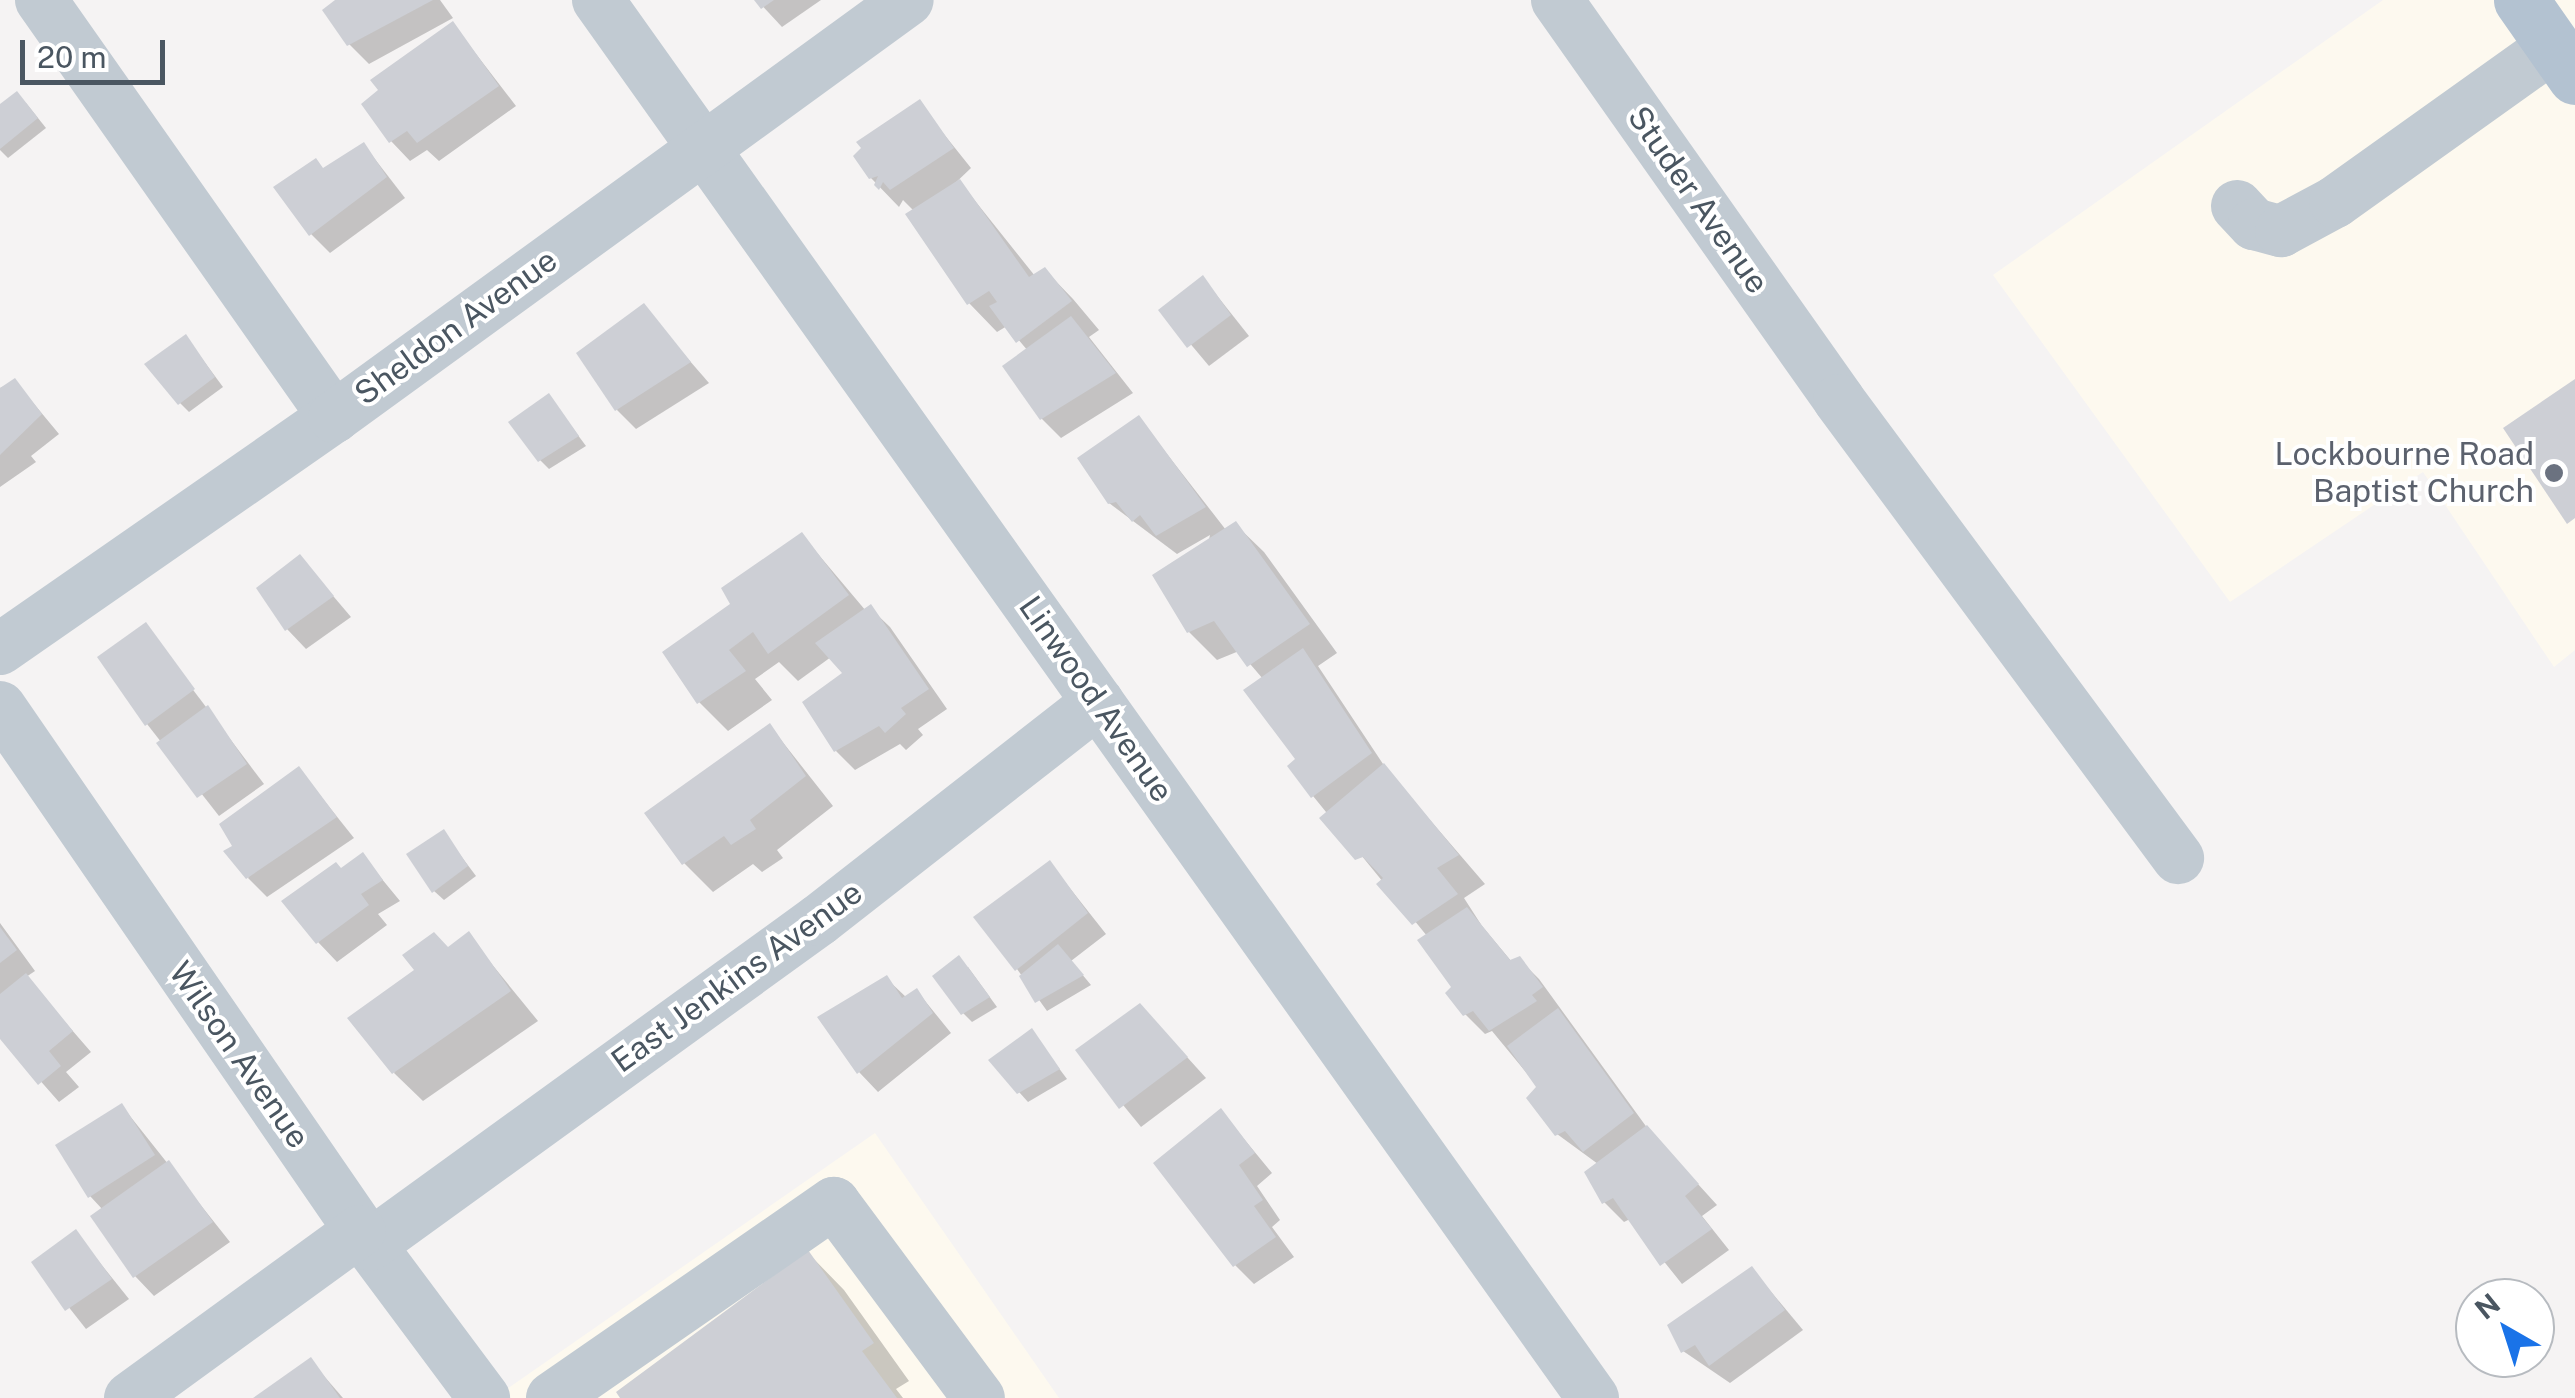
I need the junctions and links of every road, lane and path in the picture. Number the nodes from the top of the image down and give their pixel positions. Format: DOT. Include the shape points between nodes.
graph roads {
  1 [pos="41,0"];
  2 [pos="598,0"];
  3 [pos="908,0"];
  4 [pos="1557,0"];
  5 [pos="2521,0"];
  6 [pos="2564,61"];
  7 [pos="703,148"];
  8 [pos="2237,206"];
  9 [pos="334,417"];
  10 [pos="0,649"];
  11 [pos="1098,702"];
  12 [pos="0,707"];
  13 [pos="2178,858"];
  14 [pos="365,1238"];
  15 [pos="130,1398"];
  16 [pos="484,1398"];
  17 [pos="552,1398"];
  18 [pos="979,1398"];
  19 [pos="1593,1398"];
  1 -- 9 [label="street"];
  2 -- 7 [label="street, Linwood Avenue"];
  3 -- 7 [label="street, Sheldon Avenue"];
  4 -- 13 [label="street, Studer Avenue" via="1839,400"];
  5 -- 6 [label="main road"];
  6 -- 8 [label="street" via="2281,231 2254,224"];
  7 -- 9 [label="street, Sheldon Avenue"];
  7 -- 11 [label="street, Linwood Avenue"];
  9 -- 10 [label="street, Sheldon Avenue"];
  11 -- 14 [label="street, East Jenkins Avenue" via="819,920"];
  11 -- 19 [label="street, Linwood Avenue"];
  12 -- 14 [label="street, Wilson Avenue"];
  14 -- 15 [label="street, East Jenkins Avenue"];
  14 -- 16 [label="street, Wilson Avenue"];
  17 -- 18 [label="street" via="834,1203"];
}
